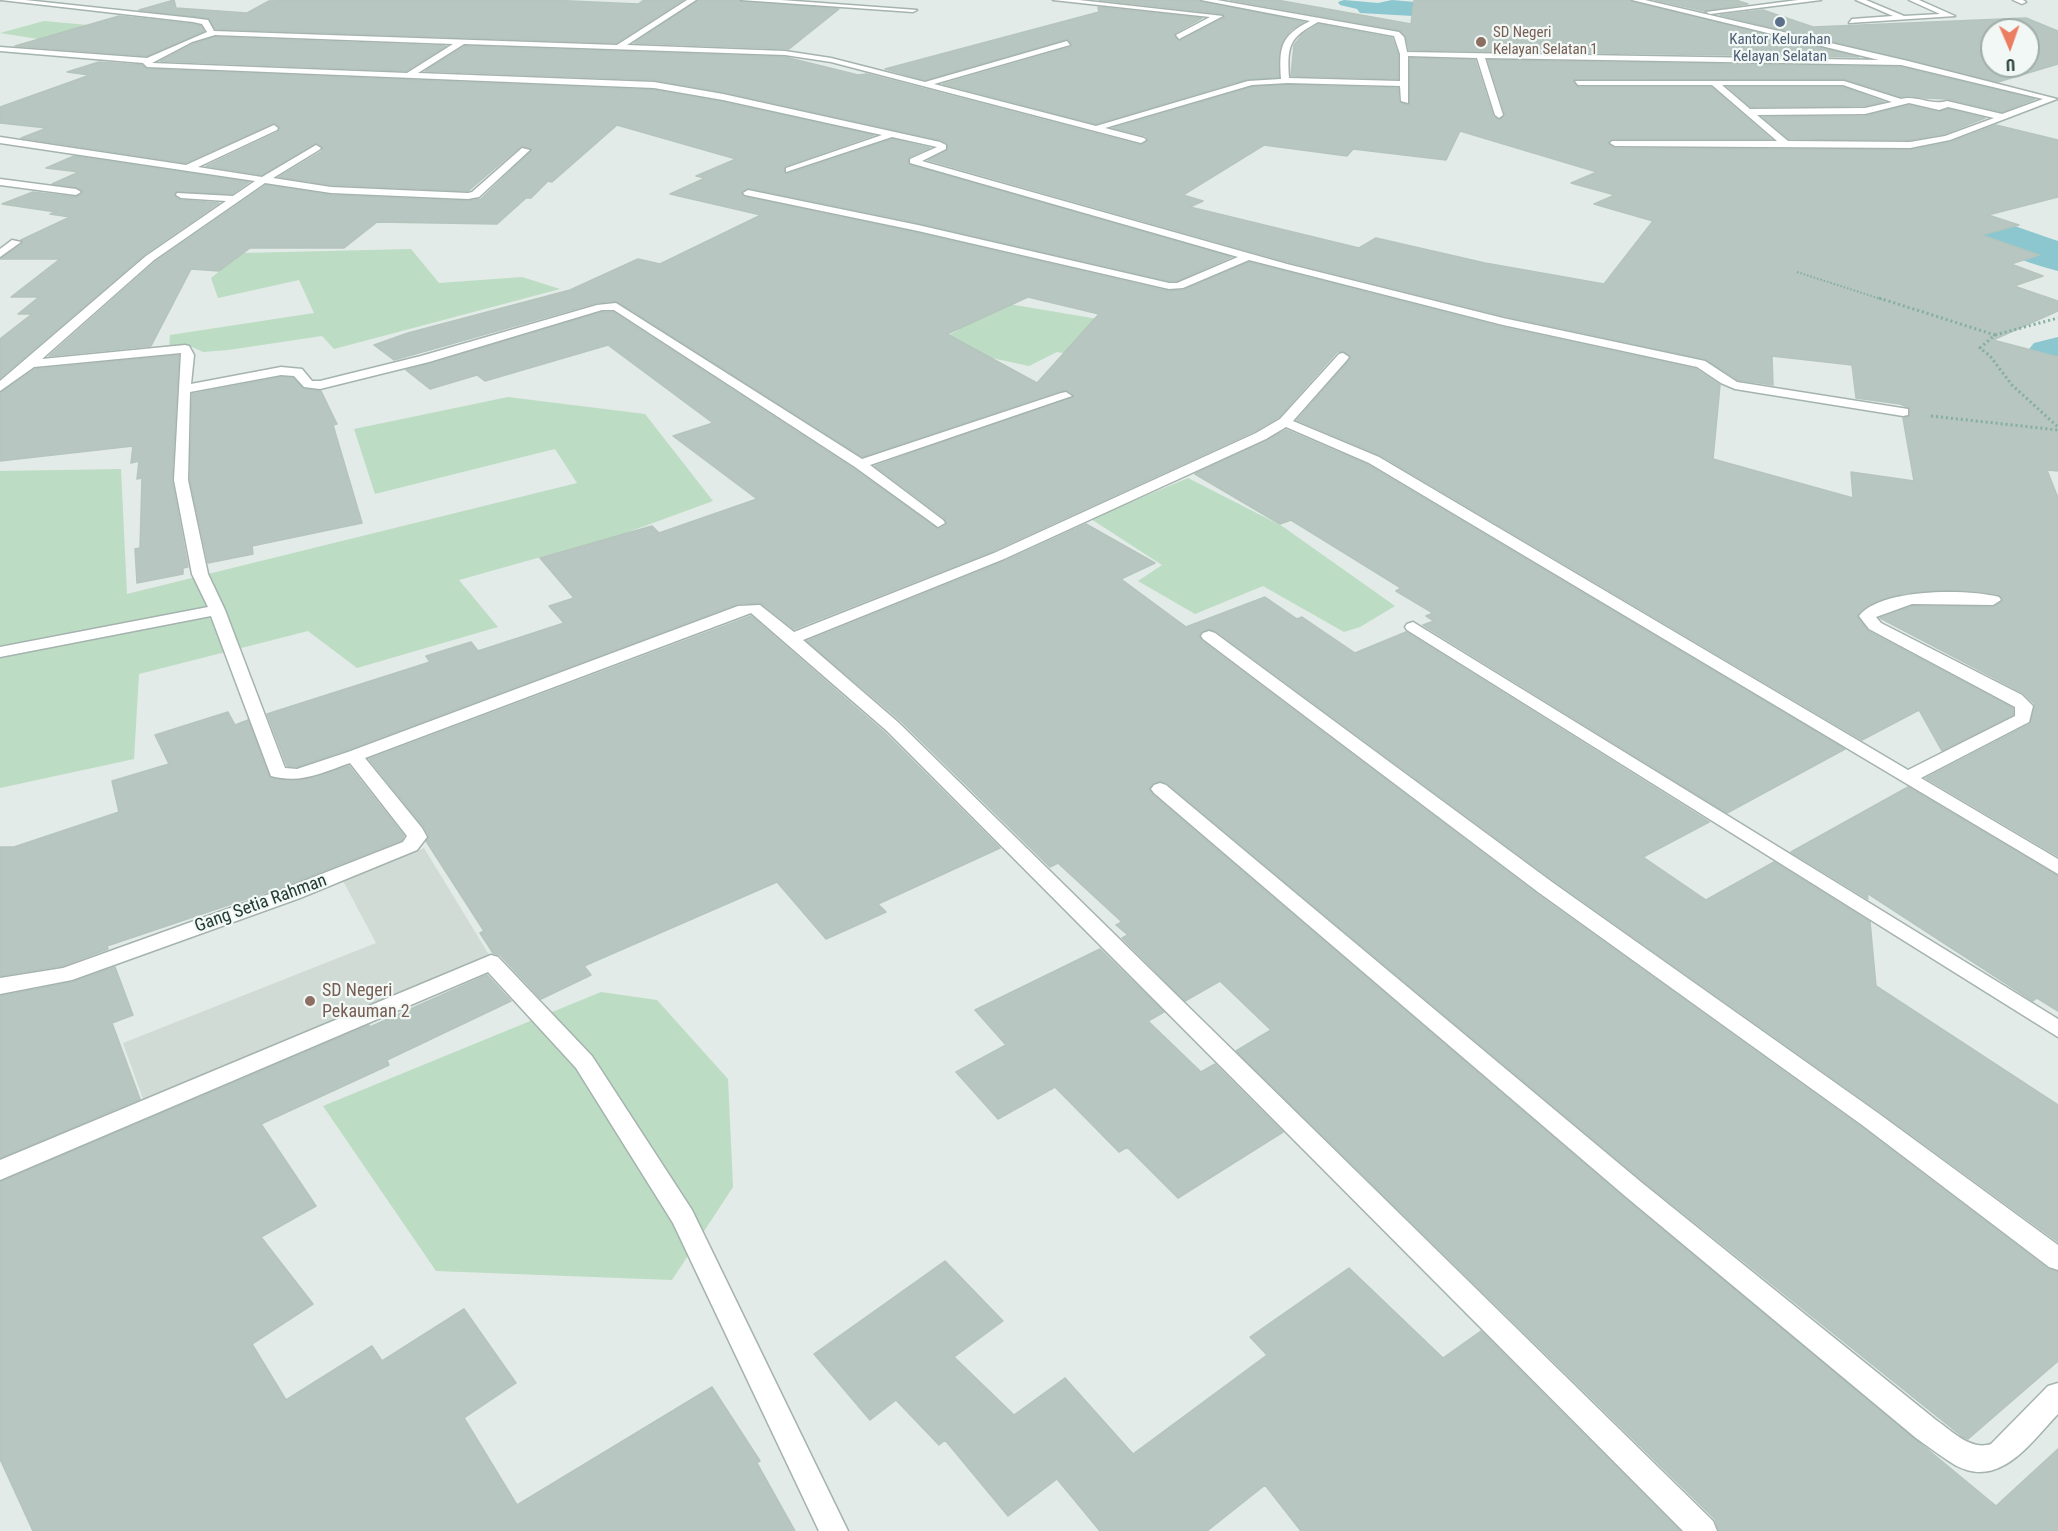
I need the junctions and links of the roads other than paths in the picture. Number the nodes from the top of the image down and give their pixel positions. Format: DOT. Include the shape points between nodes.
graph roads {
  1 [pos="5,0"];
  2 [pos="692,0"];
  3 [pos="745,0"];
  4 [pos="1057,0"];
  5 [pos="1205,0"];
  6 [pos="1636,0"];
  7 [pos="1816,0"];
  8 [pos="1860,0"];
  9 [pos="1913,0"];
  10 [pos="1235,5"];
  11 [pos="913,10"];
  12 [pos="1696,14"];
  13 [pos="1219,16"];
  14 [pos="1903,18"];
  15 [pos="1314,21"];
  16 [pos="1852,21"];
  17 [pos="211,33"];
  18 [pos="1179,37"];
  19 [pos="464,41"];
  20 [pos="1067,43"];
  21 [pos="619,47"];
  22 [pos="0,49"];
  23 [pos="1404,54"];
  24 [pos="1480,56"];
  25 [pos="1679,60"];
  26 [pos="148,62"];
  27 [pos="1908,63"];
  28 [pos="408,76"];
  29 [pos="1284,81"];
  30 [pos="1578,82"];
  31 [pos="926,84"];
  32 [pos="1405,84"];
  33 [pos="1718,84"];
  34 [pos="2055,100"];
  35 [pos="1405,101"];
  36 [pos="1901,102"];
  37 [pos="1750,112"];
  38 [pos="1499,115"];
  39 [pos="2002,117"];
  40 [pos="1098,127"];
  41 [pos="274,128"];
  42 [pos="890,135"];
  43 [pos="0,140"];
  44 [pos="1141,140"];
  45 [pos="1615,143"];
  46 [pos="1786,144"];
  47 [pos="316,148"];
  48 [pos="525,150"];
  49 [pos="188,168"];
  50 [pos="789,170"];
  51 [pos="263,180"];
  52 [pos="0,182"];
  53 [pos="76,192"];
  54 [pos="748,194"];
  55 [pos="181,195"];
  56 [pos="235,199"];
  57 [pos="16,242"];
  58 [pos="0,254"];
  59 [pos="1249,256"];
  60 [pos="1343,357"];
  61 [pos="28,364"];
  62 [pos="0,387"];
  63 [pos="184,389"];
  64 [pos="1066,396"];
  65 [pos="1903,412"];
  66 [pos="1285,422"];
  67 [pos="860,464"];
  68 [pos="938,523"];
  69 [pos="1993,600"];
  70 [pos="217,610"];
  71 [pos="1413,627"];
  72 [pos="1209,636"];
  73 [pos="792,639"];
  74 [pos="0,652"];
  75 [pos="354,756"];
  76 [pos="1907,778"];
  77 [pos="1160,789"];
  78 [pos="2058,868"];
  79 [pos="0,986"];
  80 [pos="2058,1029"];
  81 [pos="0,1170"];
  82 [pos="2058,1258"];
  83 [pos="2058,1395"];
  84 [pos="834,1531"];
  85 [pos="1703,1531"];
  1 -- 17 [label="street" via="193,20 205,22"];
  2 -- 21 [label="street"];
  3 -- 11 [label="street"];
  4 -- 13 [label="street"];
  5 -- 10 [label="street"];
  6 -- 12 [label="street"];
  7 -- 12 [label="street"];
  8 -- 14 [label="street"];
  9 -- 14 [label="street" via="1951,16"];
  10 -- 13 [label="street"];
  10 -- 15 [label="street"];
  12 -- 27 [label="street"];
  13 -- 18 [label="street"];
  14 -- 16 [label="street"];
  15 -- 23 [label="street" via="1392,33 1400,37"];
  15 -- 29 [label="street" via="1295,31 1287,44 1283,55"];
  17 -- 19 [label="street"];
  17 -- 26 [label="street"];
  19 -- 21 [label="street"];
  19 -- 28 [label="street"];
  20 -- 31 [label="street"];
  21 -- 31 [label="street" via="813,56"];
  22 -- 26 [label="street"];
  23 -- 24 [label="street"];
  23 -- 32 [label="street"];
  24 -- 25 [label="street"];
  24 -- 38 [label="street"];
  25 -- 27 [label="street"];
  25 -- 33 [label="street" via="1699,77"];
  26 -- 28 [label="street" via="147,65 172,67"];
  27 -- 34 [label="street"];
  28 -- 42 [label="street" via="671,87"];
  29 -- 32 [label="street"];
  29 -- 40 [label="street" via="1257,82"];
  30 -- 33 [label="street"];
  31 -- 40 [label="street"];
  32 -- 35 [label="street"];
  33 -- 36 [label="street" via="1844,83"];
  33 -- 37 [label="street"];
  34 -- 39 [label="street"];
  36 -- 37 [label="street" via="1865,111"];
  36 -- 39 [label="street" via="1909,100 1939,107 1947,104"];
  37 -- 46 [label="street"];
  39 -- 46 [label="street" via="1923,143"];
  40 -- 44 [label="street"];
  41 -- 49 [label="street"];
  42 -- 50 [label="street"];
  42 -- 59 [label="street" via="942,146 914,160 916,163"];
  43 -- 49 [label="street"];
  45 -- 46 [label="street"];
  47 -- 51 [label="street"];
  48 -- 51 [label="street" via="468,196 362,193"];
  49 -- 51 [label="street"];
  51 -- 56 [label="street"];
  52 -- 53 [label="street"];
  54 -- 59 [label="street" via="918,228 1168,286 1179,286"];
  55 -- 56 [label="street"];
  56 -- 61 [label="street" via="150,258"];
  57 -- 58 [label="street"];
  59 -- 65 [label="street" via="1503,321 1701,364 1735,385"];
  60 -- 66 [label="street"];
  61 -- 62 [label="street"];
  61 -- 63 [label="street" via="185,349 188,355"];
  63 -- 67 [label="street" via="281,371 298,372 312,386 329,384 616,306"];
  63 -- 70 [label="street" via="181,480 200,574"];
  64 -- 67 [label="street"];
  66 -- 73 [label="street" via="999,556"];
  66 -- 76 [label="street" via="1374,460"];
  67 -- 68 [label="street"];
  69 -- 76 [label="street" via="1920,598 1883,607 1867,616 1875,626 2024,706 2023,718"];
  70 -- 74 [label="street"];
  70 -- 75 [label="street" via="277,772 299,774"];
  71 -- 80 [label="street"];
  72 -- 82 [label="street" via="1545,887"];
  73 -- 75 [label="street" via="754,608 744,609"];
  73 -- 85 [label="street" via="893,727"];
  75 -- 79 [label="street, Gang Setia Rahman" via="413,828 417,837 410,846 294,893 65,975"];
  76 -- 78 [label="street"];
  77 -- 83 [label="street" via="1633,1189 1966,1456 1984,1460 2000,1455"];
  81 -- 84 [label="street" via="491,962 584,1062 683,1217"];
}
